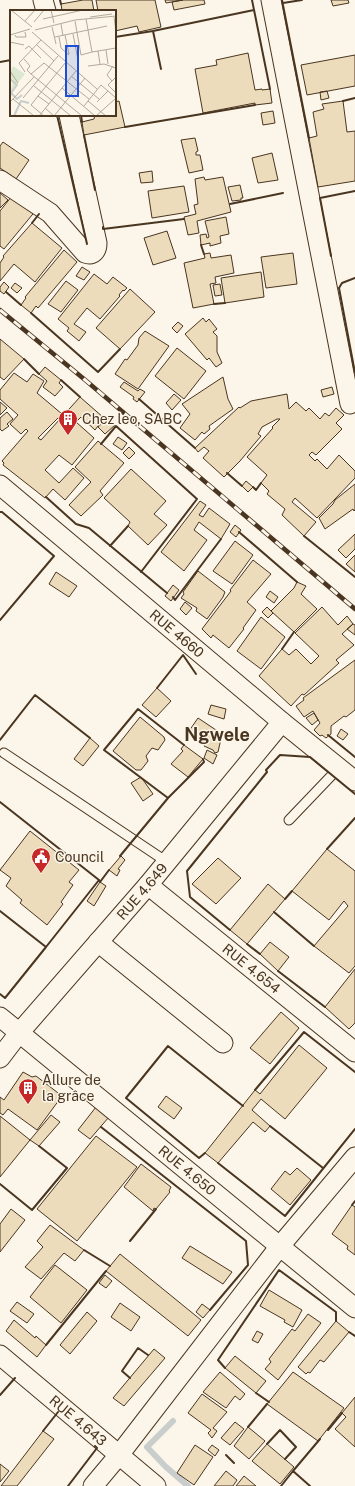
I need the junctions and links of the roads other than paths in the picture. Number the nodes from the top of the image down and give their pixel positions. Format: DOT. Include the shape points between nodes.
graph roads {
  1 [pos="43,0"];
  2 [pos="271,0"];
  3 [pos="46,10"];
  4 [pos="69,116"];
  5 [pos="0,180"];
  6 [pos="350,404"];
  7 [pos="0,485"];
  8 [pos="282,722"];
  9 [pos="4,753"];
  10 [pos="340,769"];
  11 [pos="355,781"];
  12 [pos="289,820"];
  13 [pos="167,862"];
  14 [pos="148,885"];
  15 [pos="98,942"];
  16 [pos="0,1017"];
  17 [pos="19,1033"];
  18 [pos="222,1043"];
  19 [pos="355,1052"];
  20 [pos="0,1058"];
  21 [pos="355,1157"];
  22 [pos="280,1246"];
  23 [pos="355,1308"];
  24 [pos="0,1355"];
  25 [pos="119,1456"];
  26 [pos="93,1486"];
  27 [pos="156,1486"];
  1 -- 3 [label="street"];
  2 -- 6 [label="street"];
  4 -- 5 [label="street" via="97,243 95,252 90,255 85,253 50,213"];
  7 -- 8 [label="street, RUE 4660"];
  8 -- 10 [label="street, RUE 4660"];
  8 -- 13 [label="street, RUE 4.649"];
  9 -- 13 [label="lane"];
  10 -- 11 [label="street, RUE 4660"];
  10 -- 12 [label="lane"];
  13 -- 14 [label="street, RUE 4.649"];
  14 -- 15 [label="street, RUE 4.649"];
  14 -- 19 [label="street, RUE 4.654"];
  15 -- 17 [label="street, RUE 4.649"];
  15 -- 18 [label="street"];
  16 -- 17 [label="street, RUE 4.650"];
  17 -- 20 [label="street, RUE 4.649"];
  17 -- 22 [label="street, RUE 4.650"];
  21 -- 22 [label="street"];
  22 -- 23 [label="street, RUE 4.650"];
  22 -- 25 [label="street"];
  24 -- 25 [label="street, RUE 4.643"];
  25 -- 26 [label="street"];
  25 -- 27 [label="street, RUE 4.643"];
}
